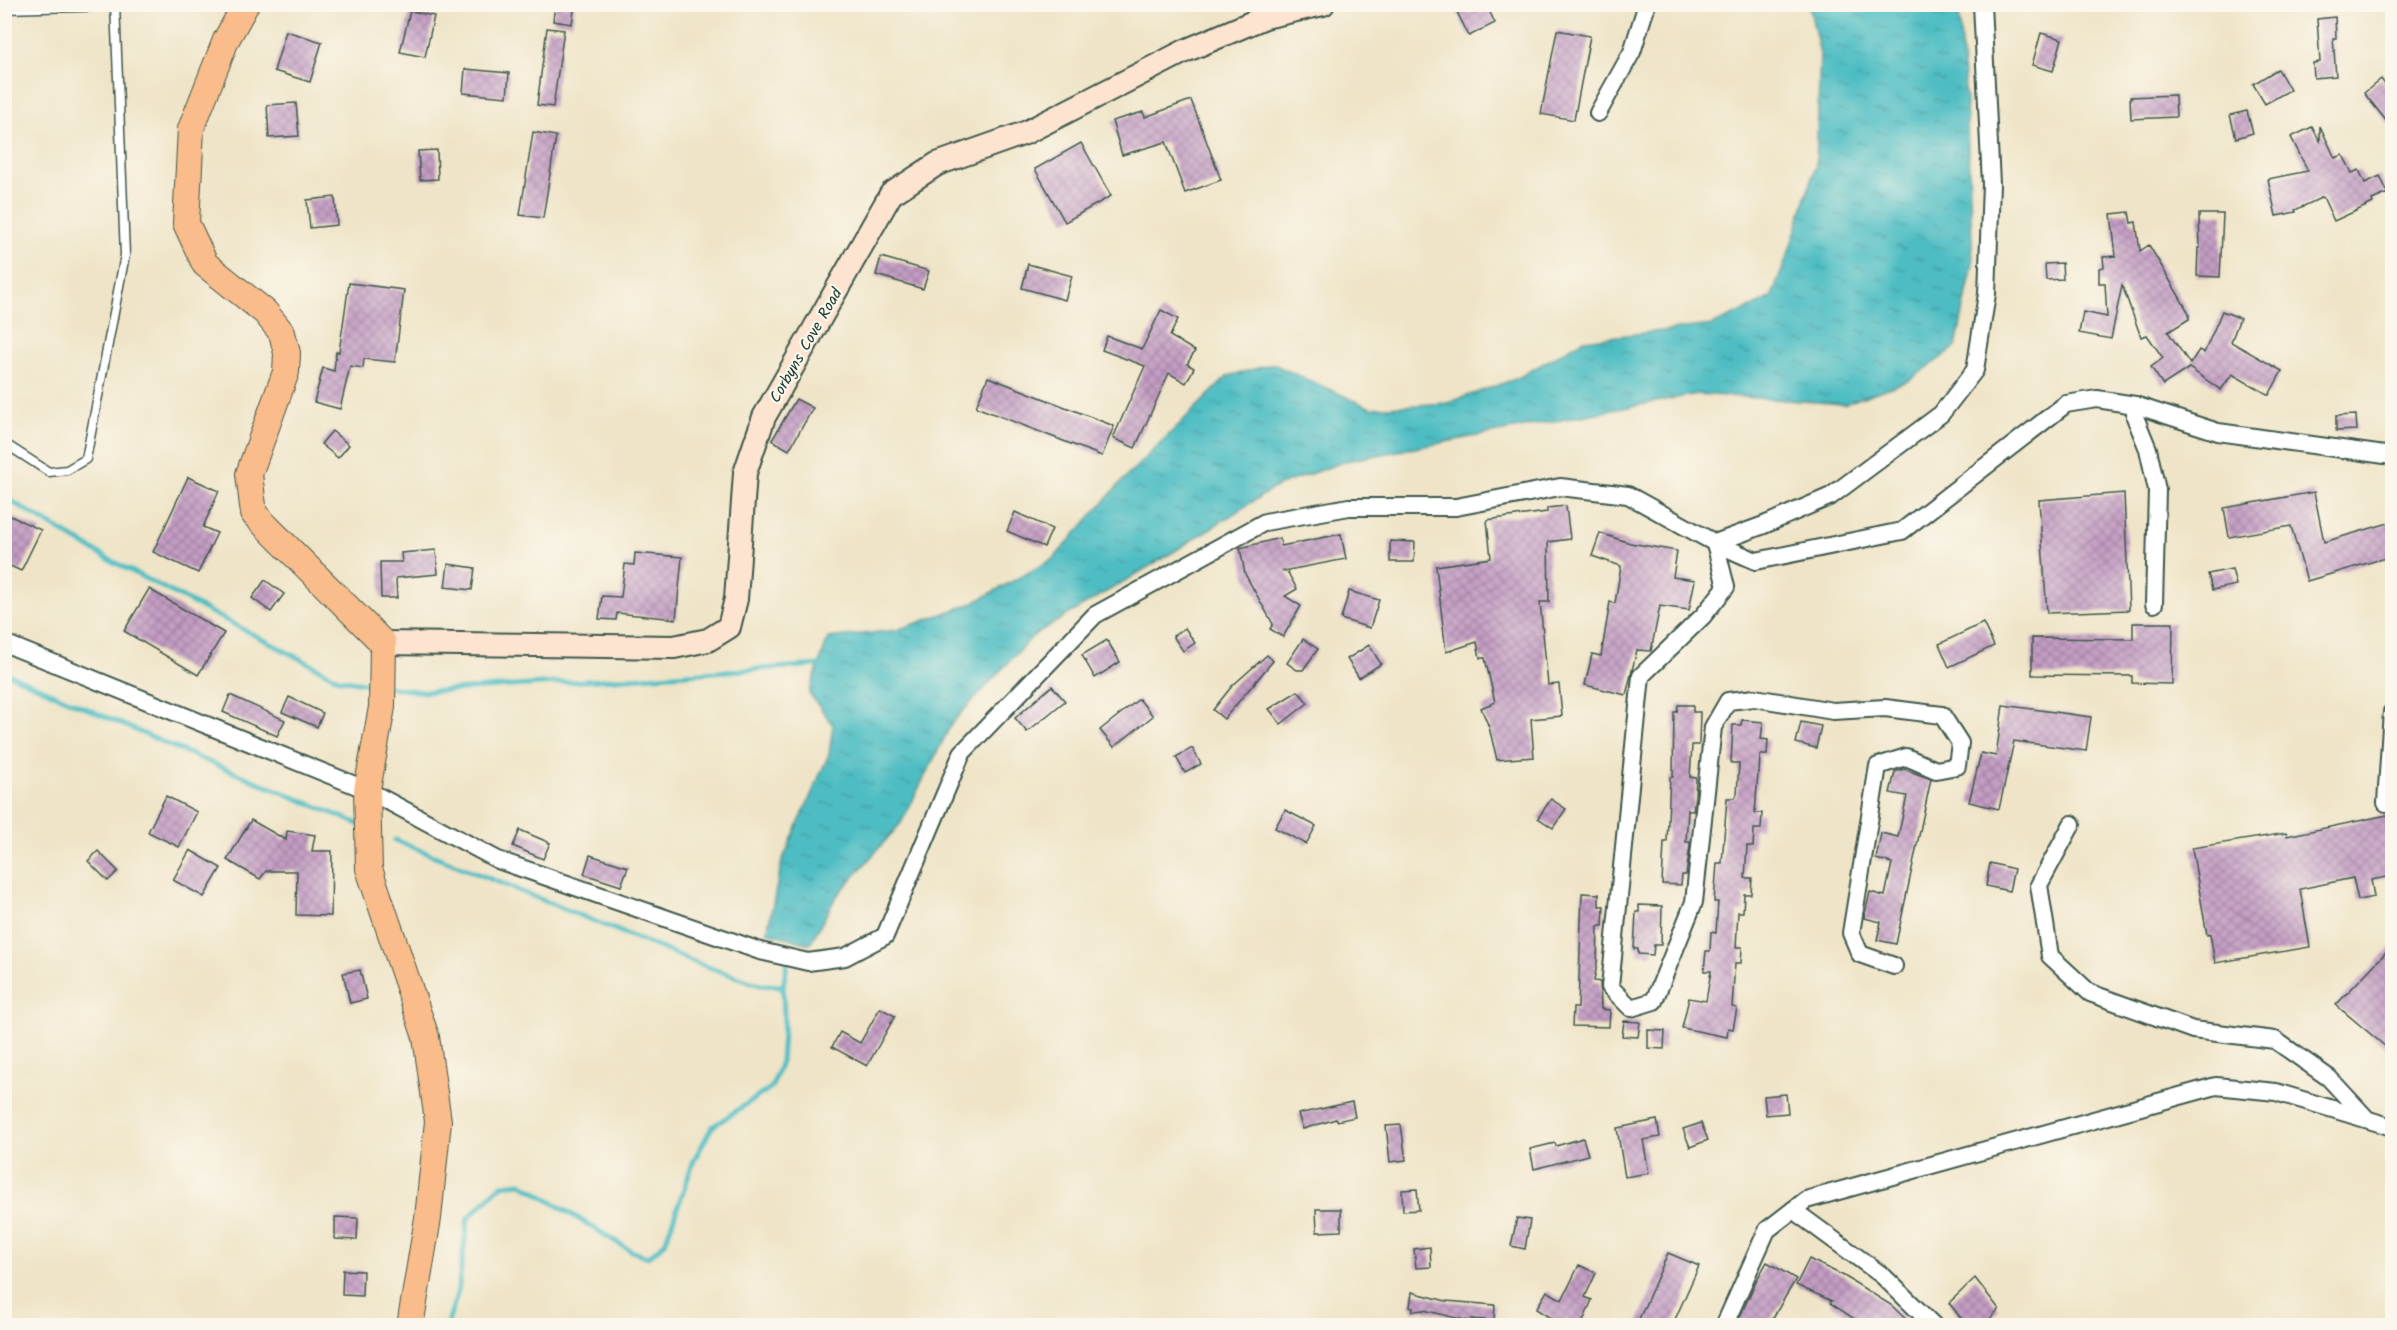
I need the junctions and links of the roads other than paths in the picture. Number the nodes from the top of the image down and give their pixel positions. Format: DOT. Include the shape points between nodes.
graph roads {
  1 [pos="246,4"];
  2 [pos="1323,4"];
  3 [pos="1647,4"];
  4 [pos="1982,4"];
  5 [pos="115,5"];
  6 [pos="4,9"];
  7 [pos="1598,113"];
  8 [pos="2135,405"];
  9 [pos="4,443"];
  10 [pos="2392,456"];
  11 [pos="1715,543"];
  12 [pos="2154,604"];
  13 [pos="4,643"];
  14 [pos="383,643"];
  15 [pos="2392,712"];
  16 [pos="367,790"];
  17 [pos="2386,803"];
  18 [pos="2072,824"];
  19 [pos="1894,966"];
  20 [pos="2366,1119"];
  21 [pos="2392,1127"];
  22 [pos="1793,1210"];
  23 [pos="410,1326"];
  24 [pos="1724,1326"];
  25 [pos="1934,1326"];
  1 -- 14 [label="main road" via="226,40 191,129 186,224 205,264 265,312 282,333 287,353 286,372 249,474 254,514"];
  2 -- 14 [label="main road, Corbyns Cove Road" via="1265,17 1185,51 1025,133 937,164 891,194 764,417 745,473 736,599 729,627 708,640 674,647"];
  3 -- 7 [label="street" via="1632,52"];
  4 -- 11 [label="street" via="1991,184 1987,294 1975,370 1941,414 1831,496"];
  5 -- 6 [label="lane"];
  5 -- 9 [label="lane" via="125,255 86,459 68,470 50,472"];
  8 -- 10 [label="street" via="2218,432"];
  8 -- 11 [label="street" via="2097,399 2066,404 1902,531 1756,561"];
  8 -- 12 [label="street" via="2135,417 2148,449 2157,490"];
  11 -- 16 [label="street" via="1628,495 1560,486 1456,507 1349,507 1264,522 1095,615 962,753 885,936 845,957 808,962 760,951 498,860"];
  11 -- 19 [label="street" via="1726,587 1703,616 1641,676 1610,987 1631,1008 1654,1001 1694,902 1713,727 1728,701 1755,698 1833,711 1885,708 1942,715 1960,743 1957,766 1936,770 1906,757 1878,766 1851,933 1860,954"];
  13 -- 16 [label="street"];
  14 -- 16 [label="main road" via="382,707"];
  15 -- 17 [label="street"];
  16 -- 23 [label="main road" via="369,869 426,1037 438,1121 428,1218"];
  18 -- 20 [label="street" via="2039,885 2050,956 2090,993 2193,1030 2275,1040 2328,1078"];
  20 -- 21 [label="street"];
  20 -- 22 [label="street" via="2276,1092 2216,1086 1806,1200"];
  22 -- 24 [label="street" via="1767,1230"];
  22 -- 25 [label="street" via="1883,1276"];
}
